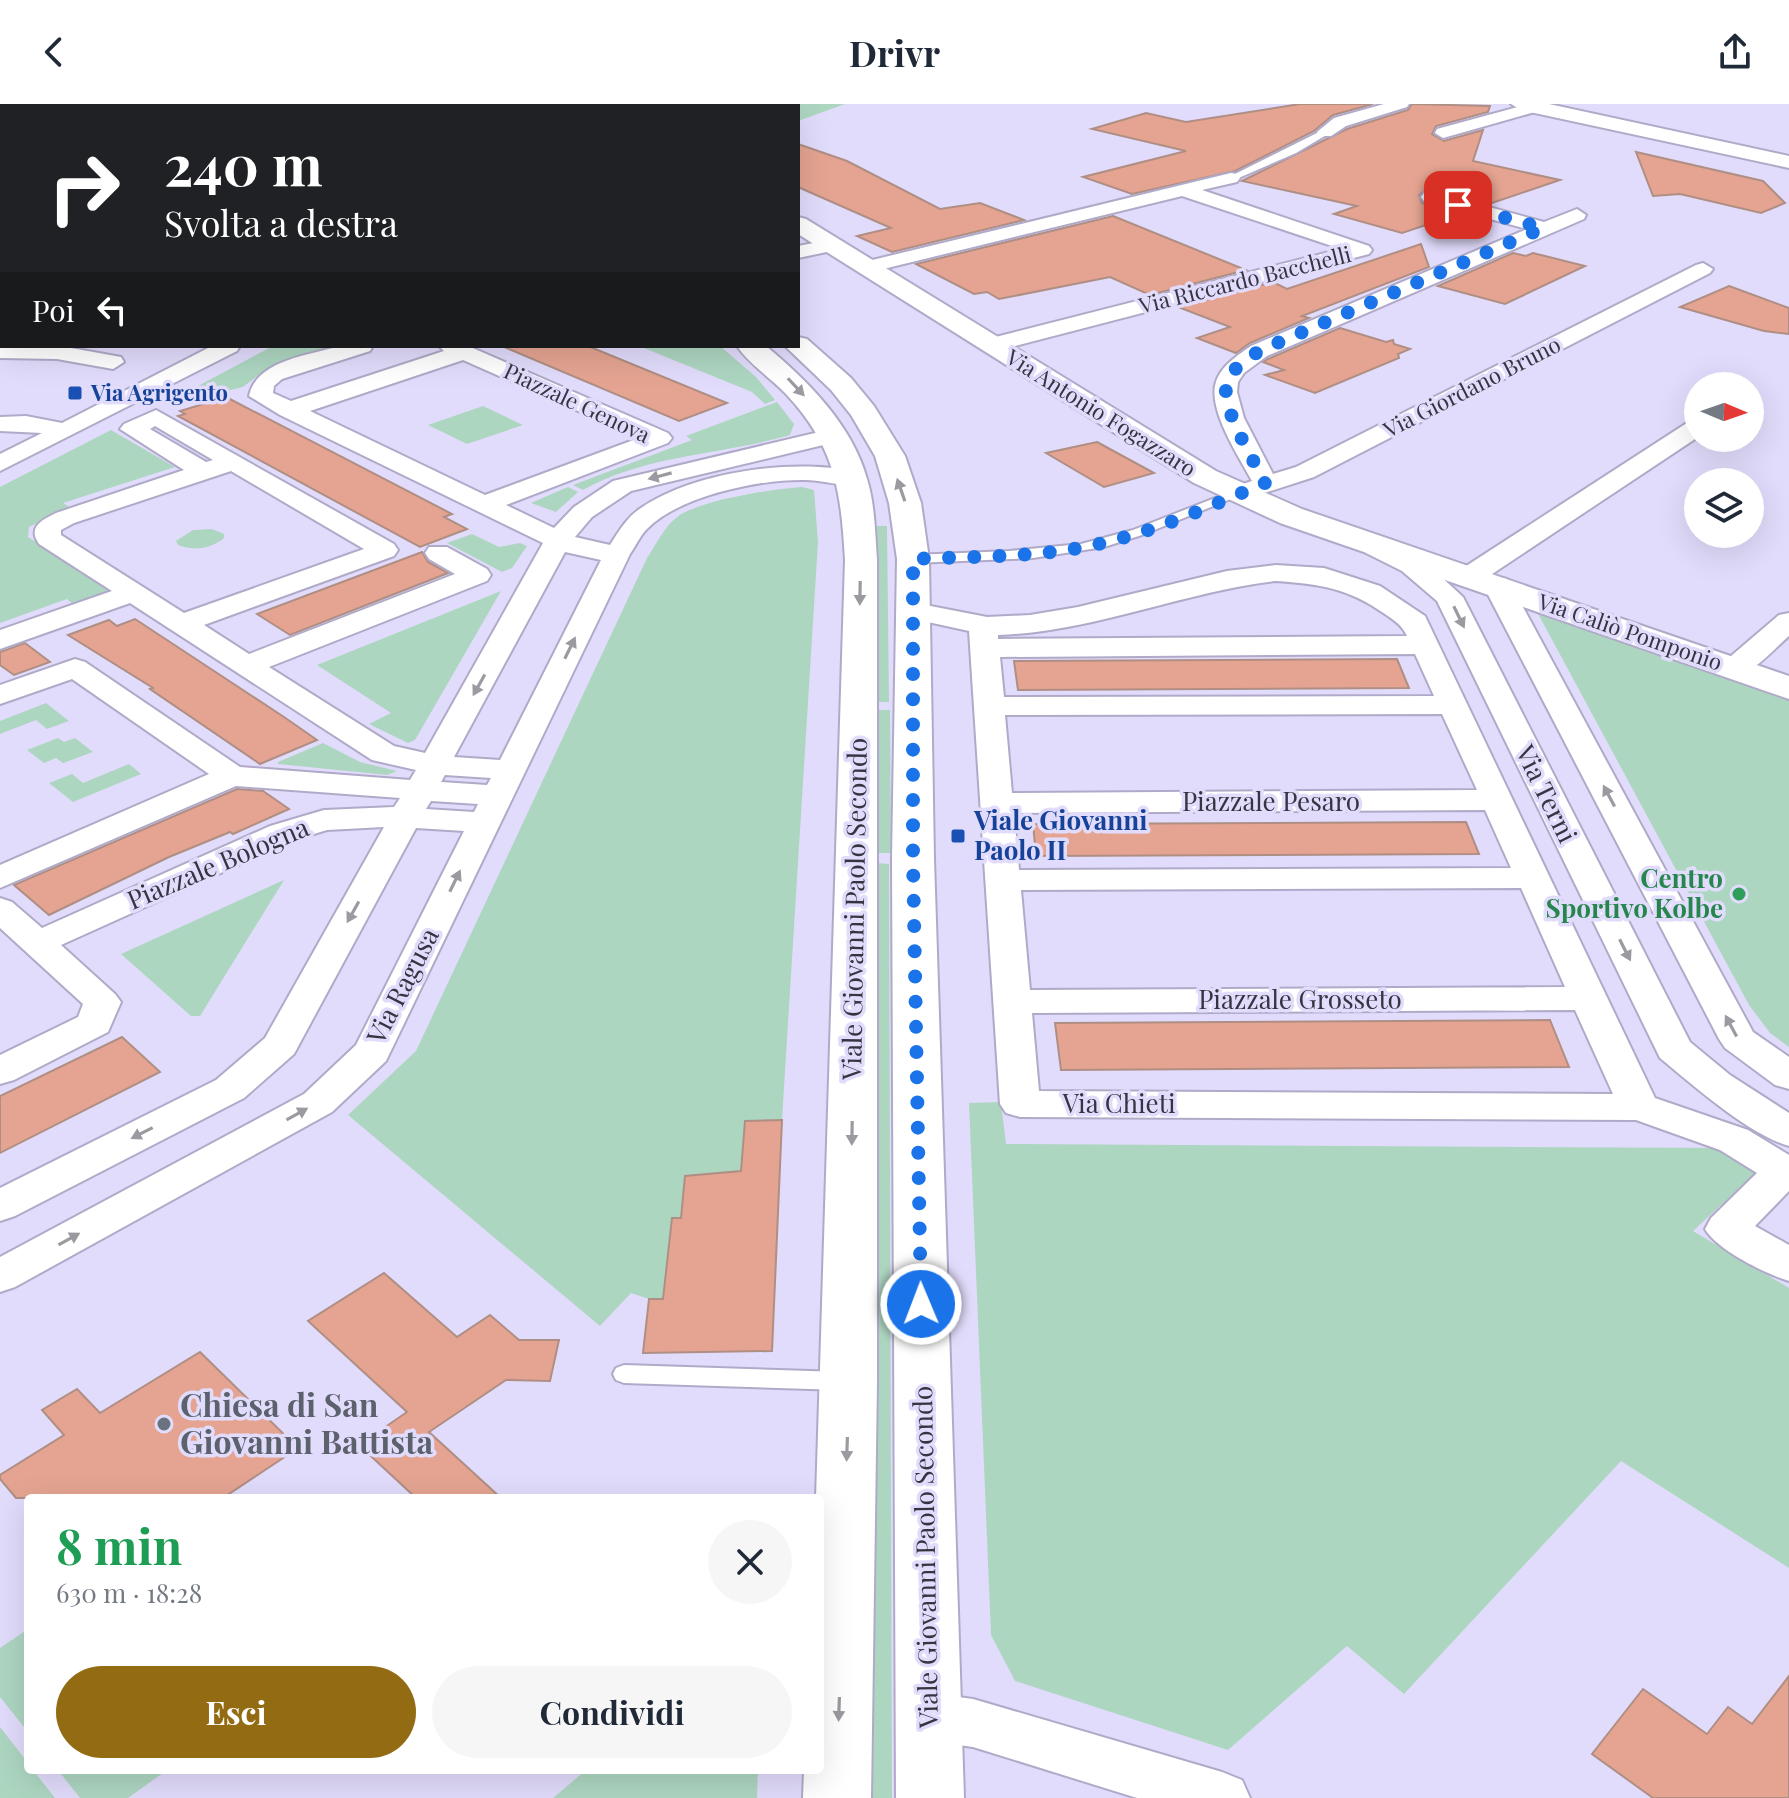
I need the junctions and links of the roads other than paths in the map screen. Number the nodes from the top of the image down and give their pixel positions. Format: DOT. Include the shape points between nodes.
graph roads {
  1 [pos="1401,104"];
  2 [pos="1528,105"];
  3 [pos="1325,132"];
  4 [pos="1443,133"];
  5 [pos="1789,162"];
  6 [pos="1231,178"];
  7 [pos="1183,190"];
  8 [pos="1430,197"];
  9 [pos="1577,215"];
  10 [pos="800,225"];
  11 [pos="1543,228"];
  12 [pos="834,245"];
  13 [pos="800,252"];
  14 [pos="871,266"];
  15 [pos="1703,269"];
  16 [pos="992,345"];
  17 [pos="800,347"];
  18 [pos="197,348"];
  19 [pos="225,348"];
  20 [pos="356,348"];
  21 [pos="752,348"];
  22 [pos="457,349"];
  23 [pos="0,351"];
  24 [pos="113,362"];
  25 [pos="288,410"];
  26 [pos="0,424"];
  27 [pos="38,425"];
  28 [pos="64,430"];
  29 [pos="1684,436"];
  30 [pos="0,444"];
  31 [pos="842,457"];
  32 [pos="232,462"];
  33 [pos="0,464"];
  34 [pos="203,471"];
  35 [pos="1265,483"];
  36 [pos="1237,494"];
  37 [pos="485,504"];
  38 [pos="1355,537"];
  39 [pos="558,540"];
  40 [pos="438,553"];
  41 [pos="617,554"];
  42 [pos="913,559"];
  43 [pos="1484,581"];
  44 [pos="132,593"];
  45 [pos="915,611"];
  46 [pos="1789,621"];
  47 [pos="181,624"];
  48 [pos="984,637"];
  49 [pos="0,640"];
  50 [pos="1426,645"];
  51 [pos="244,666"];
  52 [pos="1734,668"];
  53 [pos="1546,676"];
  54 [pos="1489,677"];
  55 [pos="1789,688"];
  56 [pos="1447,691"];
  57 [pos="0,695"];
  58 [pos="989,706"];
  59 [pos="232,776"];
  60 [pos="420,791"];
  61 [pos="497,796"];
  62 [pos="1498,800"];
  63 [pos="997,803"];
  64 [pos="1566,834"];
  65 [pos="1629,834"];
  66 [pos="1513,835"];
  67 [pos="0,878"];
  68 [pos="1534,878"];
  69 [pos="1003,880"];
  70 [pos="0,909"];
  71 [pos="37,943"];
  72 [pos="1589,998"];
  73 [pos="1012,1002"];
  74 [pos="1674,1049"];
  75 [pos="1614,1054"];
  76 [pos="0,1071"];
  77 [pos="1789,1076"];
  78 [pos="199,1105"];
  79 [pos="1639,1107"];
  80 [pos="1789,1132"];
  81 [pos="244,1143"];
  82 [pos="0,1206"];
  83 [pos="1789,1265"];
  84 [pos="0,1276"];
  85 [pos="624,1374"];
  86 [pos="849,1381"];
  87 [pos="929,1717"];
  88 [pos="837,1798"];
  89 [pos="930,1798"];
  90 [pos="1222,1798"];
  1 -- 3 [label="street" via="1340,122"];
  2 -- 4 [label="street"];
  2 -- 5 [label="main road"];
  3 -- 6 [label="lane"];
  6 -- 7 [label="street"];
  7 -- 14 [label="street"];
  7 -- 16 [label="street, Via Riccardo Bacchelli" via="1362,250"];
  8 -- 11 [label="street"];
  9 -- 11 [label="street"];
  10 -- 12 [label="main road, Via Antonio Fogazzaro"];
  11 -- 35 [label="street" via="1259,351 1240,365 1227,383 1228,407"];
  12 -- 13 [label="street"];
  12 -- 14 [label="main road, Via Antonio Fogazzaro"];
  14 -- 16 [label="main road, Via Antonio Fogazzaro"];
  15 -- 35 [label="street, Via Giordano Bruno" via="1305,472"];
  16 -- 36 [label="main road, Via Antonio Fogazzaro"];
  42 -- 17 [label="main road, Viale Giovanni Paolo Secondo, one-way" via="905,503 890,456 864,412"];
  18 -- 27 [label="street"];
  19 -- 28 [label="street"];
  20 -- 25 [label="street" via="274,374 263,384 261,396"];
  21 -- 31 [label="main road, Viale Giovanni Paolo Secondo, one-way" via="803,394"];
  22 -- 25 [label="street, Piazzale Genova"];
  22 -- 37 [label="street, Piazzale Genova" via="660,438"];
  23 -- 24 [label="street" via="57,352"];
  25 -- 37 [label="street"];
  26 -- 27 [label="street"];
  27 -- 28 [label="street"];
  27 -- 30 [label="street"];
  28 -- 33 [label="street"];
  29 -- 43 [label="street"];
  31 -- 39 [label="street, one-way" via="622,486 583,512"];
  31 -- 41 [label="street, Via Ragusa" via="822,473 756,478 664,505 639,523"];
  31 -- 86 [label="main road, Viale Giovanni Paolo Secondo, one-way" via="861,560"];
  32 -- 34 [label="street"];
  32 -- 34 [label="street" via="156,417 132,429"];
  32 -- 47 [label="street" via="385,550"];
  34 -- 44 [label="street" via="48,527 48,538"];
  35 -- 36 [label="street, Via Giordano Bruno"];
  36 -- 38 [label="main road, Via Antonio Fogazzaro"];
  36 -- 42 [label="lane" via="1101,544"];
  37 -- 39 [label="street"];
  38 -- 43 [label="main road, Via Antonio Fogazzaro"];
  38 -- 54 [label="street, Via Terni, one-way" via="1412,565 1449,597"];
  39 -- 41 [label="street"];
  39 -- 60 [label="street, one-way"];
  40 -- 51 [label="street" via="477,575"];
  61 -- 41 [label="street, Via Ragusa, one-way"];
  42 -- 45 [label="main road, Viale Giovanni Paolo Secondo"];
  43 -- 52 [label="main road, Via Caliò Pomponio"];
  43 -- 53 [label="street, Via Terni"];
  44 -- 47 [label="street"];
  44 -- 49 [label="street"];
  45 -- 48 [label="street"];
  45 -- 87 [label="main road, Viale Giovanni Paolo Secondo" via="913,859"];
  46 -- 52 [label="street"];
  47 -- 51 [label="street"];
  48 -- 50 [label="street"];
  48 -- 50 [label="street" via="1220,578 1268,573 1321,577 1392,601 1415,622"];
  48 -- 58 [label="street, Via Chieti"];
  50 -- 56 [label="street"];
  51 -- 60 [label="street" via="383,753"];
  52 -- 55 [label="main road, Via Caliò Pomponio"];
  53 -- 54 [label="street"];
  65 -- 53 [label="street, Via Terni, one-way"];
  54 -- 56 [label="street"];
  54 -- 64 [label="street, Via Terni"];
  56 -- 58 [label="street"];
  56 -- 62 [label="street"];
  57 -- 59 [label="street, Piazzale Bologna" via="75,668"];
  58 -- 63 [label="street, Via Chieti"];
  59 -- 60 [label="street, Piazzale Bologna"];
  59 -- 67 [label="street, Piazzale Bologna"];
  60 -- 61 [label="street"];
  60 -- 61 [label="street"];
  60 -- 71 [label="street, Piazzale Bologna" via="282,833"];
  60 -- 78 [label="street, one-way" via="280,1045 230,1089"];
  81 -- 61 [label="street, Via Ragusa, one-way" via="318,1103 372,1052"];
  62 -- 63 [label="street, Piazzale Pesaro"];
  62 -- 66 [label="street"];
  63 -- 69 [label="street, Via Chieti"];
  64 -- 65 [label="street"];
  64 -- 66 [label="street"];
  64 -- 74 [label="street, Via Terni, one-way"];
  77 -- 65 [label="street, Via Terni, one-way" via="1738,1039"];
  66 -- 68 [label="street"];
  68 -- 69 [label="street"];
  68 -- 72 [label="street"];
  69 -- 73 [label="street, Via Chieti"];
  70 -- 71 [label="street"];
  71 -- 76 [label="street" via="102,1002 95,1024"];
  72 -- 73 [label="street, Piazzale Grosseto"];
  72 -- 75 [label="street"];
  73 -- 79 [label="street, Via Chieti" via="1020,1104"];
  74 -- 75 [label="street"];
  74 -- 80 [label="street, Via Terni"];
  75 -- 79 [label="street"];
  78 -- 81 [label="street"];
  78 -- 82 [label="street, one-way"];
  79 -- 83 [label="street" via="1734,1140 1784,1171 1726,1229"];
  84 -- 81 [label="street, Via Ragusa, one-way"];
  85 -- 86 [label="lane"];
  86 -- 88 [label="main road, Viale Giovanni Paolo Secondo, one-way"];
  87 -- 89 [label="main road, Viale Giovanni Paolo Secondo"];
  87 -- 90 [label="street" via="973,1723"];
}
